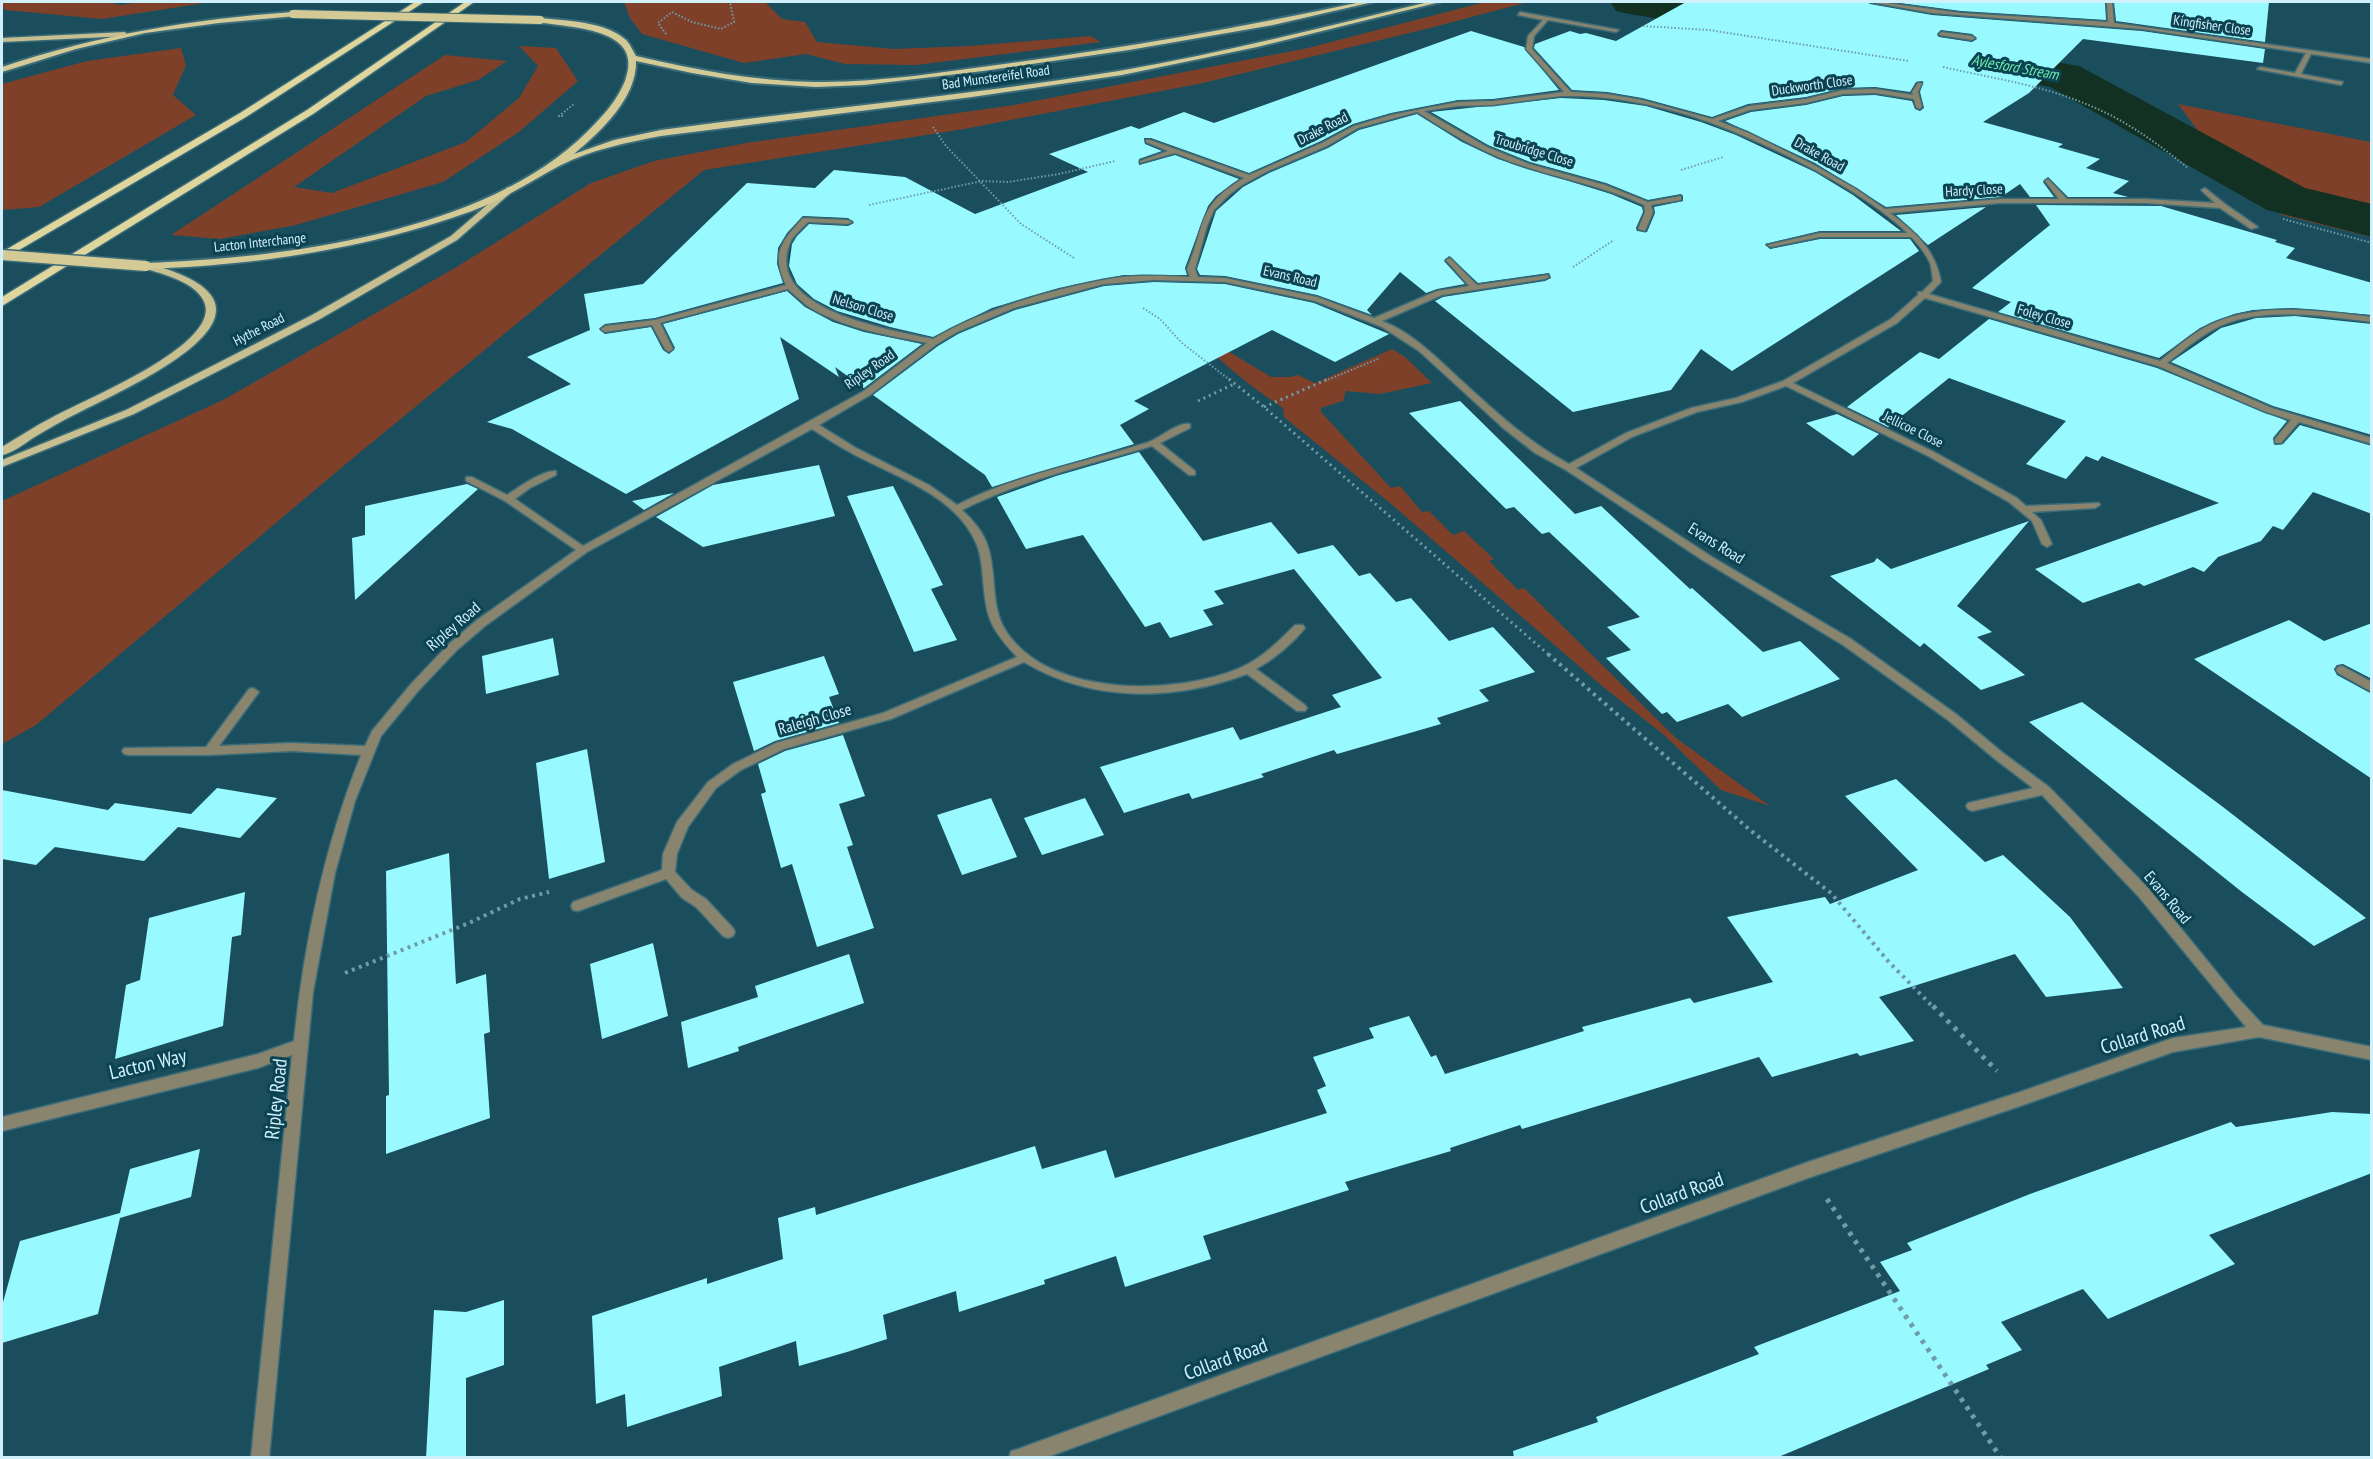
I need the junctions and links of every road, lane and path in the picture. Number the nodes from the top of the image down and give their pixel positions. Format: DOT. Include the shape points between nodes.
graph roads {
  1 [pos="420,2"];
  2 [pos="470,2"];
  3 [pos="1369,2"];
  4 [pos="1436,2"];
  5 [pos="1873,2"];
  6 [pos="2110,2"];
  7 [pos="1520,14"];
  8 [pos="1972,17"];
  9 [pos="1546,20"];
  10 [pos="2111,25"];
  11 [pos="1617,30"];
  12 [pos="125,34"];
  13 [pos="1941,34"];
  14 [pos="2,40"];
  15 [pos="2309,52"];
  16 [pos="632,57"];
  17 [pos="2372,61"];
  18 [pos="1915,62"];
  19 [pos="1937,66"];
  20 [pos="2260,69"];
  21 [pos="2,70"];
  22 [pos="2297,76"];
  23 [pos="2341,83"];
  24 [pos="1920,84"];
  25 [pos="1569,94"];
  26 [pos="1915,97"];
  27 [pos="576,102"];
  28 [pos="1919,107"];
  29 [pos="1419,111"];
  30 [pos="606,118"];
  31 [pos="1714,120"];
  32 [pos="929,121"];
  33 [pos="1148,141"];
  34 [pos="1783,150"];
  35 [pos="1174,151"];
  36 [pos="1155,156"];
  37 [pos="1142,162"];
  38 [pos="557,163"];
  39 [pos="2195,174"];
  40 [pos="1250,178"];
  41 [pos="982,181"];
  42 [pos="2048,181"];
  43 [pos="511,189"];
  44 [pos="2205,190"];
  45 [pos="1675,199"];
  46 [pos="2066,202"];
  47 [pos="1647,204"];
  48 [pos="2222,206"];
  49 [pos="1883,211"];
  50 [pos="2278,217"];
  51 [pos="848,222"];
  52 [pos="2254,227"];
  53 [pos="1642,228"];
  54 [pos="1912,235"];
  55 [pos="2372,243"];
  56 [pos="1771,245"];
  57 [pos="2,256"];
  58 [pos="1450,260"];
  59 [pos="146,266"];
  60 [pos="1545,277"];
  61 [pos="1195,278"];
  62 [pos="1104,282"];
  63 [pos="791,286"];
  64 [pos="1474,287"];
  65 [pos="1921,294"];
  66 [pos="2,302"];
  67 [pos="2372,320"];
  68 [pos="1374,321"];
  69 [pos="655,322"];
  70 [pos="605,329"];
  71 [pos="934,342"];
  72 [pos="669,349"];
  73 [pos="1422,349"];
  74 [pos="2161,364"];
  75 [pos="1786,383"];
  76 [pos="1264,407"];
  77 [pos="2297,419"];
  78 [pos="812,425"];
  79 [pos="1187,426"];
  80 [pos="2278,441"];
  81 [pos="2372,441"];
  82 [pos="1154,443"];
  83 [pos="2,452"];
  84 [pos="2,464"];
  85 [pos="1569,468"];
  86 [pos="553,473"];
  87 [pos="1192,473"];
  88 [pos="469,479"];
  89 [pos="508,499"];
  90 [pos="2096,505"];
  91 [pos="956,508"];
  92 [pos="2024,509"];
  93 [pos="2047,544"];
  94 [pos="583,550"];
  95 [pos="1299,628"];
  96 [pos="1024,658"];
  97 [pos="1248,669"];
  98 [pos="2342,670"];
  99 [pos="2372,688"];
  100 [pos="254,692"];
  101 [pos="1301,708"];
  102 [pos="129,751"];
  103 [pos="209,751"];
  104 [pos="369,751"];
  105 [pos="2045,790"];
  106 [pos="1972,806"];
  107 [pos="668,873"];
  108 [pos="578,906"];
  109 [pos="728,932"];
  110 [pos="306,992"];
  111 [pos="2259,1031"];
  112 [pos="302,1045"];
  113 [pos="2372,1054"];
  114 [pos="2023,1098"];
  115 [pos="2,1124"];
  116 [pos="1808,1170"];
  117 [pos="260,1458"];
  118 [pos="1018,1458"];
  119 [pos="2001,1458"];
  1 -- 57 [label="highway" via="243,116"];
  2 -- 66 [label="highway" via="310,112"];
  3 -- 16 [label="highway, Bad Munstereifel Road" via="1180,41 854,82 794,85 733,79"];
  4 -- 38 [label="highway, Bad Munstereifel Road" via="1148,68 940,100 661,133 617,142"];
  5 -- 8 [label="street, Kingfisher Close"];
  6 -- 10 [label="street"];
  7 -- 9 [label="street"];
  8 -- 10 [label="street, Kingfisher Close" via="2030,17"];
  8 -- 13 [label="street" via="1972,41"];
  9 -- 11 [label="street"];
  9 -- 25 [label="street" via="1529,40 1529,49"];
  10 -- 15 [label="street, Kingfisher Close"];
  11 -- 18 [label="path" via="1619,25 1709,30"];
  12 -- 14 [label="main road"];
  12 -- 16 [label="highway, bridge" via="206,21 293,14 540,21 606,33 624,43"];
  12 -- 21 [label="highway"];
  15 -- 17 [label="street, Kingfisher Close"];
  15 -- 22 [label="street"];
  16 -- 30 [label="highway" via="631,81"];
  19 -- 39 [label="path" via="2038,88 2088,105 2163,147"];
  20 -- 22 [label="street"];
  22 -- 23 [label="street"];
  24 -- 26 [label="street"];
  25 -- 29 [label="street, Drake Road"];
  25 -- 31 [label="street, Drake Road" via="1652,103"];
  26 -- 28 [label="street"];
  26 -- 31 [label="street, Duckworth Close" via="1875,91 1843,92 1749,108"];
  27 -- 30 [label="path" via="559,116"];
  29 -- 40 [label="street, Drake Road" via="1353,128 1330,143"];
  29 -- 47 [label="street, Troubridge Close" via="1499,155 1594,182"];
  30 -- 38 [label="highway"];
  31 -- 34 [label="street, Drake Road"];
  32 -- 41 [label="path" via="946,146"];
  33 -- 35 [label="street"];
  34 -- 45 [label="path" via="1732,156 1684,168 1664,185"];
  34 -- 49 [label="street, Drake Road"];
  35 -- 36 [label="street"];
  35 -- 40 [label="street"];
  36 -- 37 [label="street"];
  36 -- 41 [label="path" via="1133,156 1018,180"];
  38 -- 43 [label="highway, Lacton Interchange"];
  40 -- 61 [label="street, Drake Road" via="1224,196 1206,216 1198,256 1191,269"];
  41 -- 51 [label="path" via="862,205"];
  41 -- 62 [label="path" via="1021,224 1084,264"];
  42 -- 46 [label="street"];
  43 -- 59 [label="highway, Lacton Interchange" via="470,208 363,242 275,257"];
  43 -- 84 [label="main road, Hythe Road" via="454,237 316,317 130,412"];
  44 -- 48 [label="street, Hardy Close"];
  45 -- 47 [label="street"];
  46 -- 48 [label="street, Hardy Close"];
  46 -- 49 [label="street, Hardy Close" via="1979,201"];
  47 -- 53 [label="street" via="1649,212"];
  48 -- 52 [label="street, Hardy Close"];
  49 -- 54 [label="street, Drake Road"];
  50 -- 55 [label="path"];
  51 -- 63 [label="street" via="806,220 785,243 782,267"];
  53 -- 60 [label="path" via="1628,231 1557,277"];
  54 -- 56 [label="street" via="1820,235"];
  54 -- 65 [label="street, Drake Road" via="1934,264 1937,282"];
  57 -- 59 [label="highway, Lacton Interchange, bridge"];
  58 -- 64 [label="street"];
  59 -- 83 [label="main road" via="175,274 201,290 210,310 206,327 189,346 153,369"];
  60 -- 64 [label="street"];
  61 -- 62 [label="street, Ripley Road"];
  61 -- 68 [label="street, Evans Road" via="1306,295"];
  62 -- 71 [label="street, Ripley Road" via="1011,306"];
  62 -- 76 [label="path" via="1160,320 1182,343"];
  63 -- 69 [label="street"];
  63 -- 71 [label="street, Nelson Close" via="819,309 840,318"];
  64 -- 68 [label="street" via="1440,293"];
  65 -- 74 [label="street, Foley Close"];
  65 -- 75 [label="street, Drake Road" via="1894,321"];
  67 -- 74 [label="street" via="2302,314 2248,316 2221,323"];
  68 -- 73 [label="street, Evans Road"];
  69 -- 70 [label="street"];
  69 -- 72 [label="street"];
  71 -- 78 [label="street, Ripley Road" via="867,393"];
  73 -- 76 [label="path" via="1396,352 1354,367 1301,394"];
  73 -- 85 [label="street, Evans Road" via="1506,426 1538,451"];
  74 -- 77 [label="street, Foley Close"];
  75 -- 85 [label="street, Drake Road" via="1739,400 1694,410 1629,435"];
  75 -- 92 [label="street, Jellicoe Close" via="1978,479"];
  76 -- 114 [label="path" via="1750,830 1832,892 1888,961"];
  77 -- 80 [label="street"];
  77 -- 81 [label="street, Foley Close"];
  78 -- 91 [label="street"];
  78 -- 94 [label="street, Ripley Road"];
  79 -- 82 [label="street"];
  82 -- 87 [label="street"];
  82 -- 91 [label="street" via="1034,477"];
  85 -- 105 [label="street, Evans Road" via="1708,559 1846,642 1952,717"];
  86 -- 89 [label="street"];
  88 -- 89 [label="street"];
  89 -- 94 [label="street"];
  90 -- 92 [label="street"];
  91 -- 96 [label="street" via="983,547 992,609 1002,634"];
  92 -- 93 [label="street, Jellicoe Close" via="2036,520"];
  94 -- 104 [label="street, Ripley Road" via="453,647 376,734"];
  95 -- 97 [label="street"];
  96 -- 97 [label="street" via="1065,679 1115,688 1158,690 1198,685"];
  96 -- 107 [label="street, Raleigh Close" via="887,716 780,746 737,767 712,785 682,825 670,854"];
  97 -- 101 [label="street"];
  98 -- 99 [label="street"];
  100 -- 103 [label="street"];
  102 -- 103 [label="street"];
  103 -- 104 [label="street" via="291,747"];
  104 -- 110 [label="street, Ripley Road" via="328,873"];
  105 -- 106 [label="street"];
  105 -- 111 [label="street, Evans Road" via="2144,893"];
  107 -- 108 [label="street"];
  107 -- 109 [label="street"];
  108 -- 110 [label="path" via="566,887 520,899"];
  110 -- 112 [label="street, Ripley Road"];
  111 -- 113 [label="street, Collard Road"];
  111 -- 114 [label="street, Collard Road" via="2173,1045"];
  112 -- 115 [label="street, Lacton Way" via="258,1061"];
  112 -- 117 [label="street, Ripley Road"];
  114 -- 116 [label="street, Collard Road"];
  116 -- 118 [label="street, Collard Road"];
  116 -- 119 [label="path"];
}
